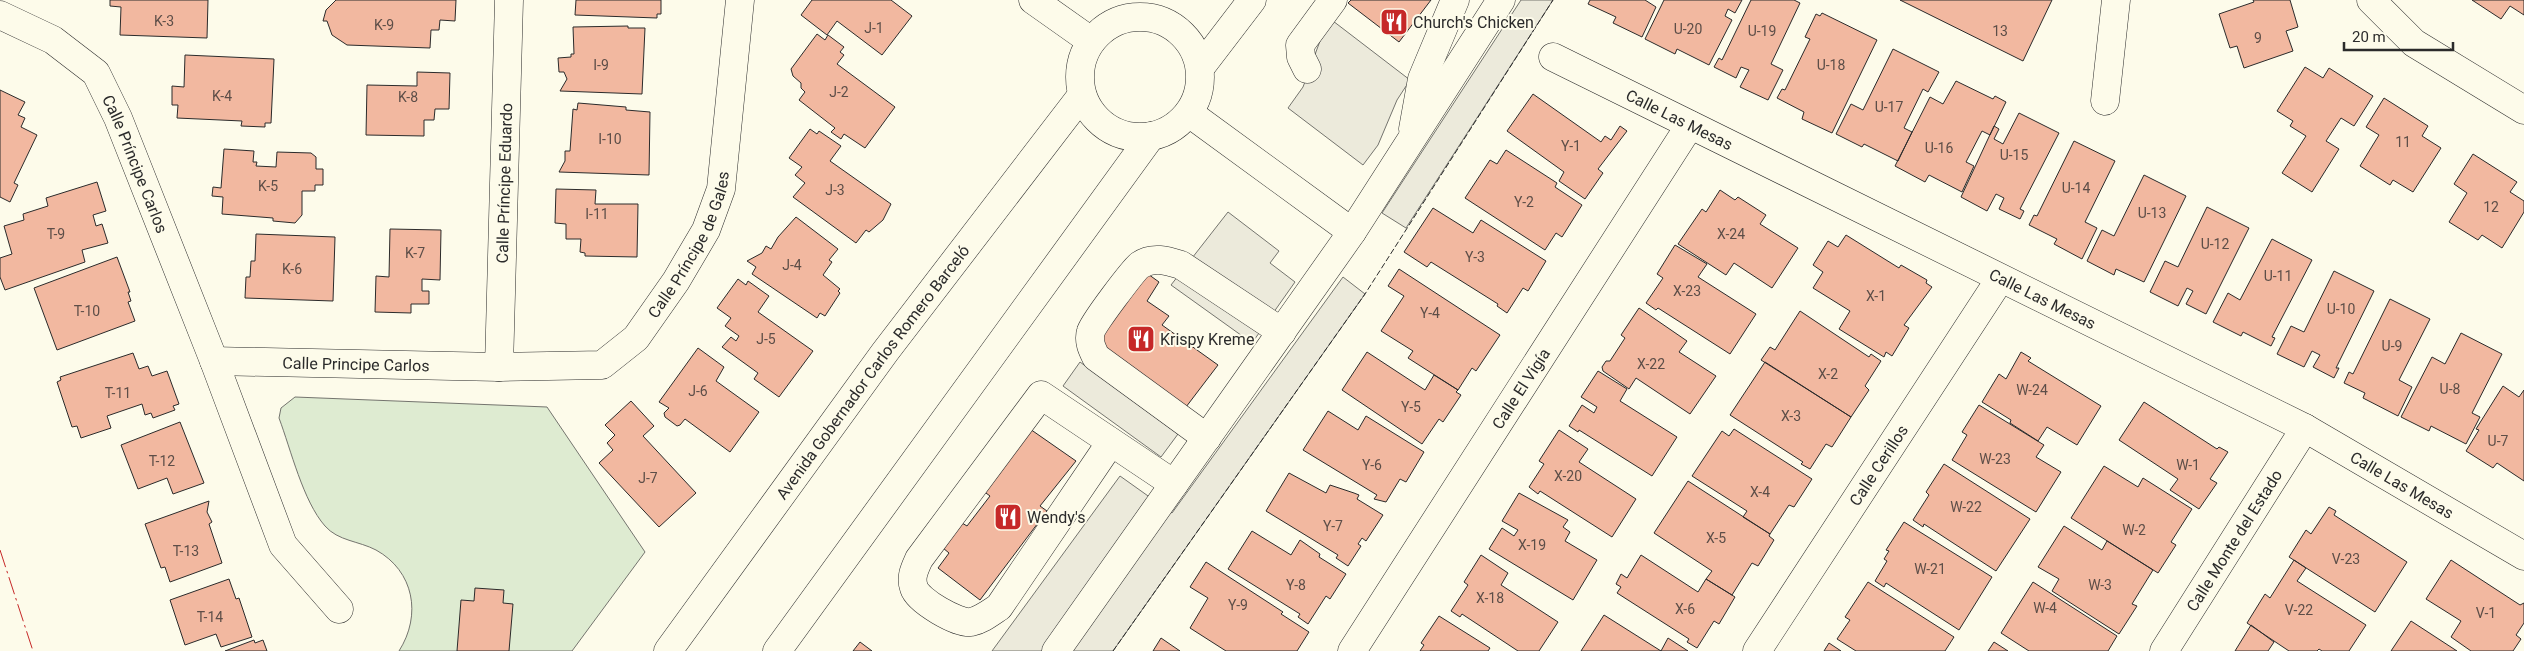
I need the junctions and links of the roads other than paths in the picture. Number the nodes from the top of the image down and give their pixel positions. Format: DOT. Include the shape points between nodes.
graph roads {
  1 [pos="509,0"];
  2 [pos="740,0"];
  3 [pos="1033,0"];
  4 [pos="1252,0"];
  5 [pos="1334,0"];
  6 [pos="1455,0"];
  7 [pos="1501,0"];
  8 [pos="2116,0"];
  9 [pos="2371,0"];
  10 [pos="1148,8"];
  11 [pos="0,15"];
  12 [pos="1091,41"];
  13 [pos="1553,57"];
  14 [pos="1200,68"];
  15 [pos="1308,69"];
  16 [pos="1082,95"];
  17 [pos="2105,101"];
  18 [pos="2524,110"];
  19 [pos="1188,113"];
  20 [pos="1690,125"];
  21 [pos="1152,136"];
  22 [pos="1411,140"];
  23 [pos="1352,232"];
  24 [pos="2000,279"];
  25 [pos="1282,332"];
  26 [pos="214,361"];
  27 [pos="499,366"];
  28 [pos="2305,428"];
  29 [pos="1206,438"];
  30 [pos="1111,442"];
  31 [pos="1174,484"];
  32 [pos="2524,556"];
  33 [pos="339,609"];
  34 [pos="668,651"];
  35 [pos="777,651"];
  36 [pos="1056,651"];
  37 [pos="1352,651"];
  38 [pos="1757,651"];
  39 [pos="2164,651"];
  1 -- 27 [label="street, Calle Príncipe Eduardo"];
  2 -- 27 [label="street, Calle Príncipe de Gales" via="721,189 706,230 676,281 636,338 602,365"];
  3 -- 12 [label="street"];
  4 -- 14 [label="street"];
  5 -- 15 [label="street" via="1300,45 1301,57"];
  6 -- 22 [label="street" via="1422,78"];
  7 -- 22 [label="street"];
  8 -- 17 [label="street"];
  9 -- 18 [label="street" via="2414,43"];
  10 -- 12 [label="street" via="1108,25"];
  10 -- 14 [label="street" via="1154,18 1175,28 1191,45"];
  11 -- 26 [label="street, Calle Príncipe Carlos" via="53,40 96,73 118,118"];
  12 -- 16 [label="street" via="1080,63"];
  13 -- 20 [label="street, Calle Las Mesas"];
  14 -- 19 [label="street" via="1198,91"];
  16 -- 21 [label="street" via="1088,109 1104,126 1125,136"];
  16 -- 34 [label="street, Avenida Gobernador Carlos Romero Barceló" via="885,352"];
  19 -- 21 [label="street" via="1171,129"];
  19 -- 23 [label="street"];
  20 -- 24 [label="street, Calle Las Mesas"];
  20 -- 37 [label="street, Calle El Vigía"];
  21 -- 35 [label="street"];
  22 -- 23 [label="street"];
  23 -- 25 [label="street"];
  24 -- 28 [label="street, Calle Las Mesas"];
  24 -- 38 [label="street, Calle Cerillos"];
  25 -- 29 [label="street"];
  25 -- 29 [label="street" via="1181,265 1158,260 1140,265 1091,331 1090,345 1096,357"];
  26 -- 27 [label="street, Calle Principe Carlos"];
  26 -- 33 [label="street, Calle Príncipe Carlos" via="283,546"];
  28 -- 32 [label="street, Calle Las Mesas"];
  28 -- 39 [label="street, Calle Monte del Estado"];
  29 -- 31 [label="street"];
  30 -- 30 [label="street" via="1041,394 919,559 912,574 914,589 929,604 961,622 972,622 999,607"];
  30 -- 31 [label="street"];
  31 -- 36 [label="street"];
}
